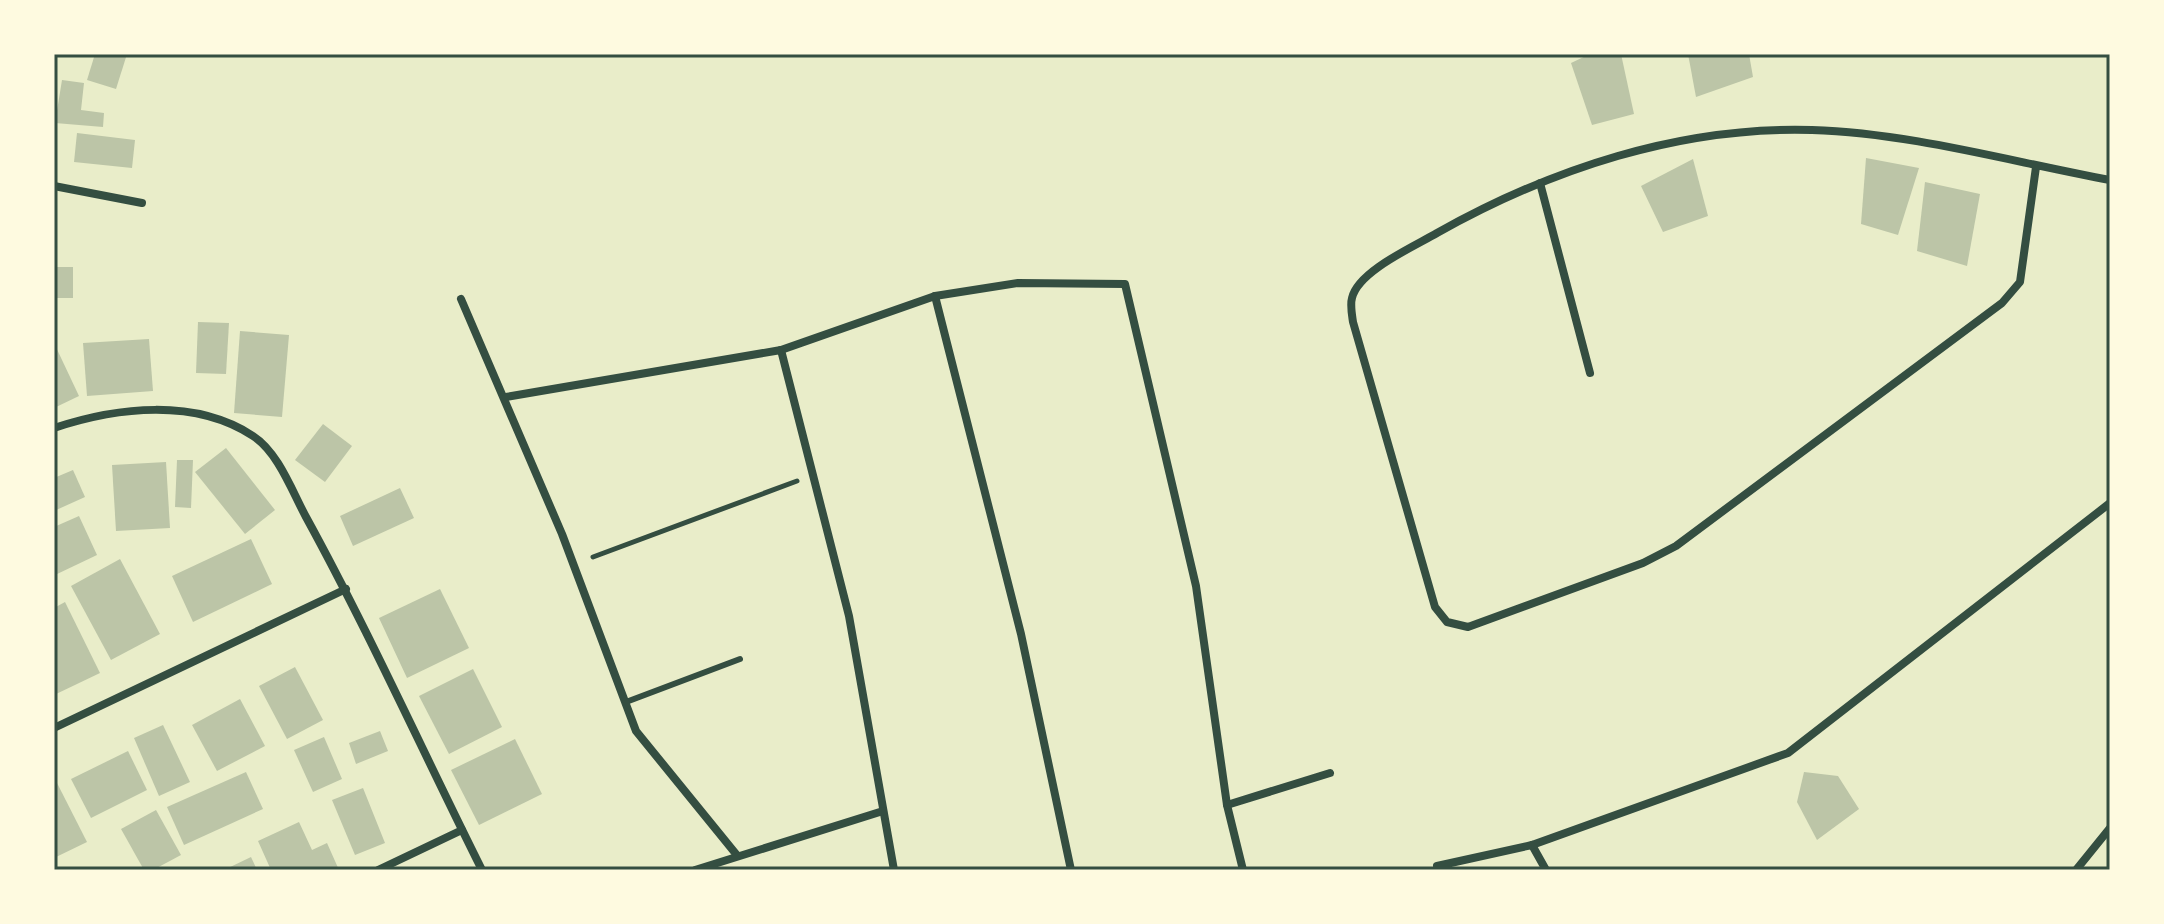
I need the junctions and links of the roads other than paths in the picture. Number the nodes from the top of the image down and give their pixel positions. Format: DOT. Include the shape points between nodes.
graph roads {
  1 [pos="2036,167"];
  2 [pos="2110,180"];
  3 [pos="1540,183"];
  4 [pos="54,186"];
  5 [pos="142,203"];
  6 [pos="935,296"];
  7 [pos="461,299"];
  8 [pos="781,350"];
  9 [pos="1590,373"];
  10 [pos="506,397"];
  11 [pos="54,428"];
  12 [pos="2110,503"];
  13 [pos="346,589"];
  14 [pos="740,659"];
  15 [pos="626,702"];
  16 [pos="54,728"];
  17 [pos="1330,773"];
  18 [pos="1227,805"];
  19 [pos="883,811"];
  20 [pos="2110,828"];
  21 [pos="462,830"];
  22 [pos="1532,845"];
  23 [pos="736,854"];
  24 [pos="1437,866"];
  25 [pos="378,870"];
  26 [pos="482,870"];
  27 [pos="695,870"];
  28 [pos="894,870"];
  29 [pos="1071,870"];
  30 [pos="1243,870"];
  31 [pos="1546,870"];
  32 [pos="2076,870"];
  1 -- 2 [label="street"];
  1 -- 3 [label="street" via="1884,137 1743,130 1678,140"];
  1 -- 3 [label="street" via="2020,282 2002,303 1676,546 1468,627 1447,622 1435,607 1361,358 1352,296 1366,277 1389,261"];
  3 -- 9 [label="street"];
  4 -- 5 [label="street"];
  6 -- 8 [label="street"];
  6 -- 18 [label="street" via="1018,283 1125,284 1196,586"];
  6 -- 29 [label="street" via="1021,634"];
  7 -- 10 [label="street"];
  8 -- 10 [label="street"];
  8 -- 19 [label="street" via="849,616"];
  10 -- 15 [label="street"];
  11 -- 13 [label="street" via="138,410 189,411 227,421 257,438 274,459"];
  12 -- 22 [label="street" via="1788,753"];
  13 -- 16 [label="street"];
  13 -- 21 [label="street"];
  14 -- 15 [label="lane"];
  15 -- 23 [label="street" via="636,731"];
  17 -- 18 [label="street"];
  18 -- 30 [label="street"];
  19 -- 23 [label="street"];
  19 -- 28 [label="street"];
  20 -- 32 [label="street"];
  21 -- 25 [label="street"];
  21 -- 26 [label="street"];
  22 -- 24 [label="street"];
  22 -- 31 [label="street"];
  23 -- 27 [label="street"];
}
